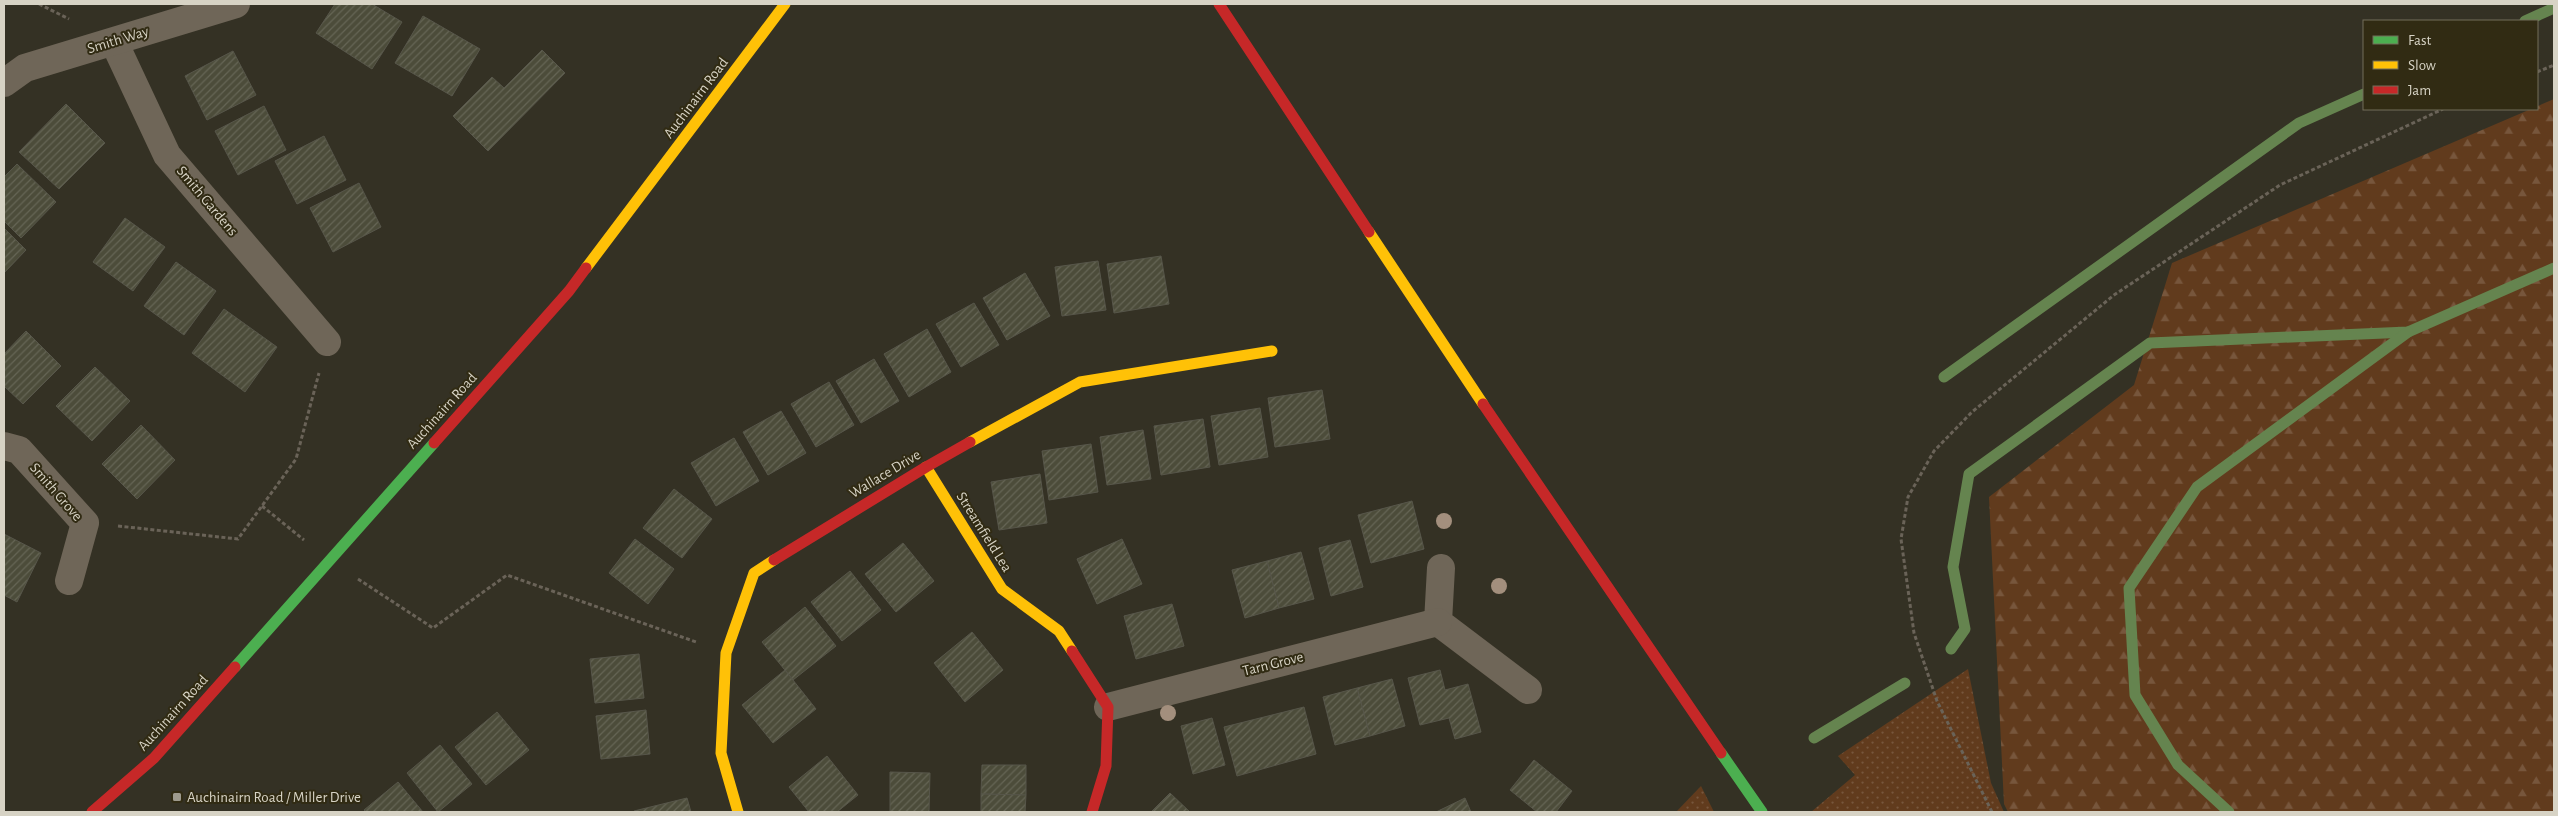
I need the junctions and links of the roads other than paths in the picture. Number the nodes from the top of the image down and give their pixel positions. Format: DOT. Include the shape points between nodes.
graph roads {
  1 [pos="236,4"];
  2 [pos="785,4"];
  3 [pos="1219,4"];
  4 [pos="114,42"];
  5 [pos="4,83"];
  6 [pos="327,342"];
  7 [pos="1272,351"];
  8 [pos="4,446"];
  9 [pos="926,467"];
  10 [pos="1441,568"];
  11 [pos="69,581"];
  12 [pos="1438,622"];
  13 [pos="1528,690"];
  14 [pos="1108,707"];
  15 [pos="92,812"];
  16 [pos="738,812"];
  17 [pos="1092,812"];
  18 [pos="1762,812"];
  1 -- 4 [label="street, Smith Way"];
  2 -- 15 [label="main road, Auchinairn Road" via="569,291 154,758"];
  3 -- 18 [label="main road" via="1537,486"];
  4 -- 5 [label="street, Smith Way" via="25,68"];
  4 -- 6 [label="street, Smith Gardens" via="167,155"];
  7 -- 9 [label="main road, Wallace Drive" via="1080,382"];
  8 -- 11 [label="street, Smith Grove" via="19,450 85,523"];
  9 -- 14 [label="main road, Streamfield Lea" via="1002,589 1058,631"];
  9 -- 16 [label="main road, Wallace Drive" via="754,573 726,653 721,753"];
  10 -- 12 [label="street"];
  12 -- 13 [label="street"];
  12 -- 14 [label="street, Tarn Grove"];
  14 -- 17 [label="main road" via="1106,766"];
}
